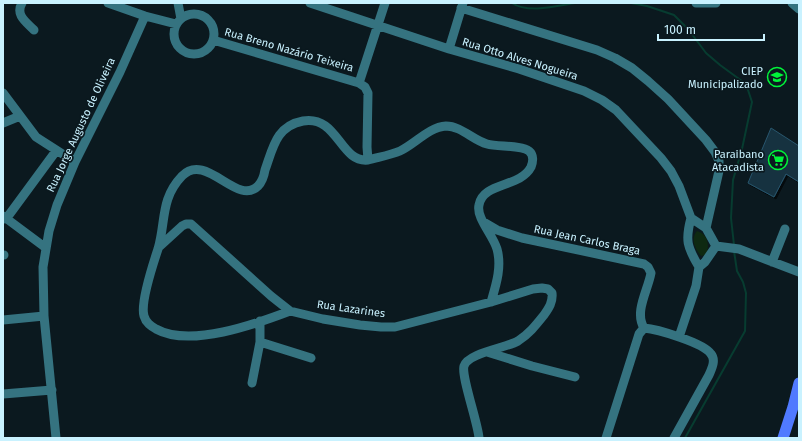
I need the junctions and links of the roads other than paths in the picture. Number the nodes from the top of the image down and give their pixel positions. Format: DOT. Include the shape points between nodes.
graph roads {
  1 [pos="22,3"];
  2 [pos="108,3"];
  3 [pos="178,3"];
  4 [pos="310,3"];
  5 [pos="385,3"];
  6 [pos="696,3"];
  7 [pos="716,3"];
  8 [pos="792,3"];
  9 [pos="462,5"];
  10 [pos="799,9"];
  11 [pos="145,16"];
  12 [pos="178,21"];
  13 [pos="377,26"];
  14 [pos="34,30"];
  15 [pos="213,40"];
  16 [pos="449,49"];
  17 [pos="359,83"];
  18 [pos="3,93"];
  19 [pos="20,116"];
  20 [pos="3,123"];
  21 [pos="56,151"];
  22 [pos="368,160"];
  23 [pos="75,162"];
  24 [pos="5,217"];
  25 [pos="691,218"];
  26 [pos="482,221"];
  27 [pos="706,228"];
  28 [pos="785,229"];
  29 [pos="716,246"];
  30 [pos="158,247"];
  31 [pos="46,248"];
  32 [pos="772,262"];
  33 [pos="699,267"];
  34 [pos="799,272"];
  35 [pos="492,302"];
  36 [pos="290,311"];
  37 [pos="44,316"];
  38 [pos="3,320"];
  39 [pos="260,321"];
  40 [pos="644,328"];
  41 [pos="679,337"];
  42 [pos="260,342"];
  43 [pos="487,352"];
  44 [pos="311,358"];
  45 [pos="575,377"];
  46 [pos="252,383"];
  47 [pos="799,383"];
  48 [pos="52,390"];
  49 [pos="3,394"];
  50 [pos="56,438"];
  51 [pos="479,438"];
  52 [pos="606,438"];
  53 [pos="674,438"];
  54 [pos="783,438"];
  1 -- 14 [label="street" via="19,13"];
  2 -- 11 [label="street, Rua Breno Nazário Teixeira"];
  3 -- 12 [label="street"];
  4 -- 13 [label="street, Rua Otto Alves Nogueira"];
  5 -- 13 [label="street"];
  6 -- 7 [label="street"];
  8 -- 10 [label="street"];
  9 -- 16 [label="street"];
  9 -- 27 [label="street" via="615,58 668,99 702,135 715,152 718,162 719,171"];
  11 -- 12 [label="street, Rua Breno Nazário Teixeira"];
  11 -- 23 [label="street, Rua Jorge Augusto de Oliveira"];
  12 -- 15 [label="street, Rua Breno Nazário Teixeira" via="192,14 205,17 213,28"];
  12 -- 15 [label="street, Rua Breno Nazário Teixeira" via="174,37 176,43 186,52 199,54 205,51"];
  13 -- 16 [label="street, Rua Otto Alves Nogueira"];
  13 -- 17 [label="street"];
  15 -- 17 [label="street, Rua Breno Nazário Teixeira"];
  16 -- 25 [label="street, Rua Otto Alves Nogueira" via="519,68 602,100 616,110 672,172 680,186"];
  17 -- 22 [label="street" via="368,92"];
  18 -- 19 [label="street"];
  19 -- 20 [label="street"];
  19 -- 21 [label="street" via="36,137"];
  21 -- 23 [label="street"];
  21 -- 24 [label="street"];
  22 -- 26 [label="street" via="400,151 445,126 462,131 485,144 528,150 533,162 526,174 491,189 481,200 478,206"];
  22 -- 30 [label="street" via="362,161 352,155 330,128 322,123 311,120 295,123 282,131 277,138 261,182 253,190 240,190 203,171 193,170 183,174 171,191 166,204"];
  23 -- 31 [label="street, Rua Jorge Augusto de Oliveira" via="57,205"];
  24 -- 31 [label="street"];
  25 -- 27 [label="street"];
  25 -- 33 [label="street" via="689,251"];
  26 -- 35 [label="street" via="497,248 499,260"];
  26 -- 40 [label="street, Rua Jean Carlos Braga" via="497,230 522,238 644,264 651,273 640,313"];
  27 -- 29 [label="street"];
  28 -- 32 [label="street"];
  29 -- 32 [label="street" via="740,249"];
  29 -- 33 [label="street"];
  30 -- 36 [label="street, Rua Lazarines" via="182,226 191,224"];
  30 -- 39 [label="street" via="143,310 146,322 152,327 166,334 187,336 222,332"];
  31 -- 37 [label="street, Rua Jorge Augusto de Oliveira" via="43,267"];
  32 -- 34 [label="street"];
  33 -- 41 [label="street" via="694,292"];
  35 -- 36 [label="street, Rua Lazarines" via="408,325 381,328"];
  35 -- 43 [label="street, Rua Lazarines" via="542,288 552,293 551,304 534,328 516,342"];
  36 -- 39 [label="street"];
  37 -- 38 [label="street"];
  37 -- 48 [label="street, Rua Jorge Augusto de Oliveira"];
  39 -- 42 [label="street"];
  40 -- 41 [label="street"];
  40 -- 52 [label="street"];
  41 -- 53 [label="street" via="709,351 713,361 709,375"];
  42 -- 44 [label="street"];
  42 -- 46 [label="street"];
  43 -- 45 [label="street"];
  43 -- 51 [label="street, Rua Lazarines" via="469,360 463,367"];
  47 -- 54 [label="main road"];
  48 -- 49 [label="street"];
  48 -- 50 [label="street, Rua Jorge Augusto de Oliveira"];
}
